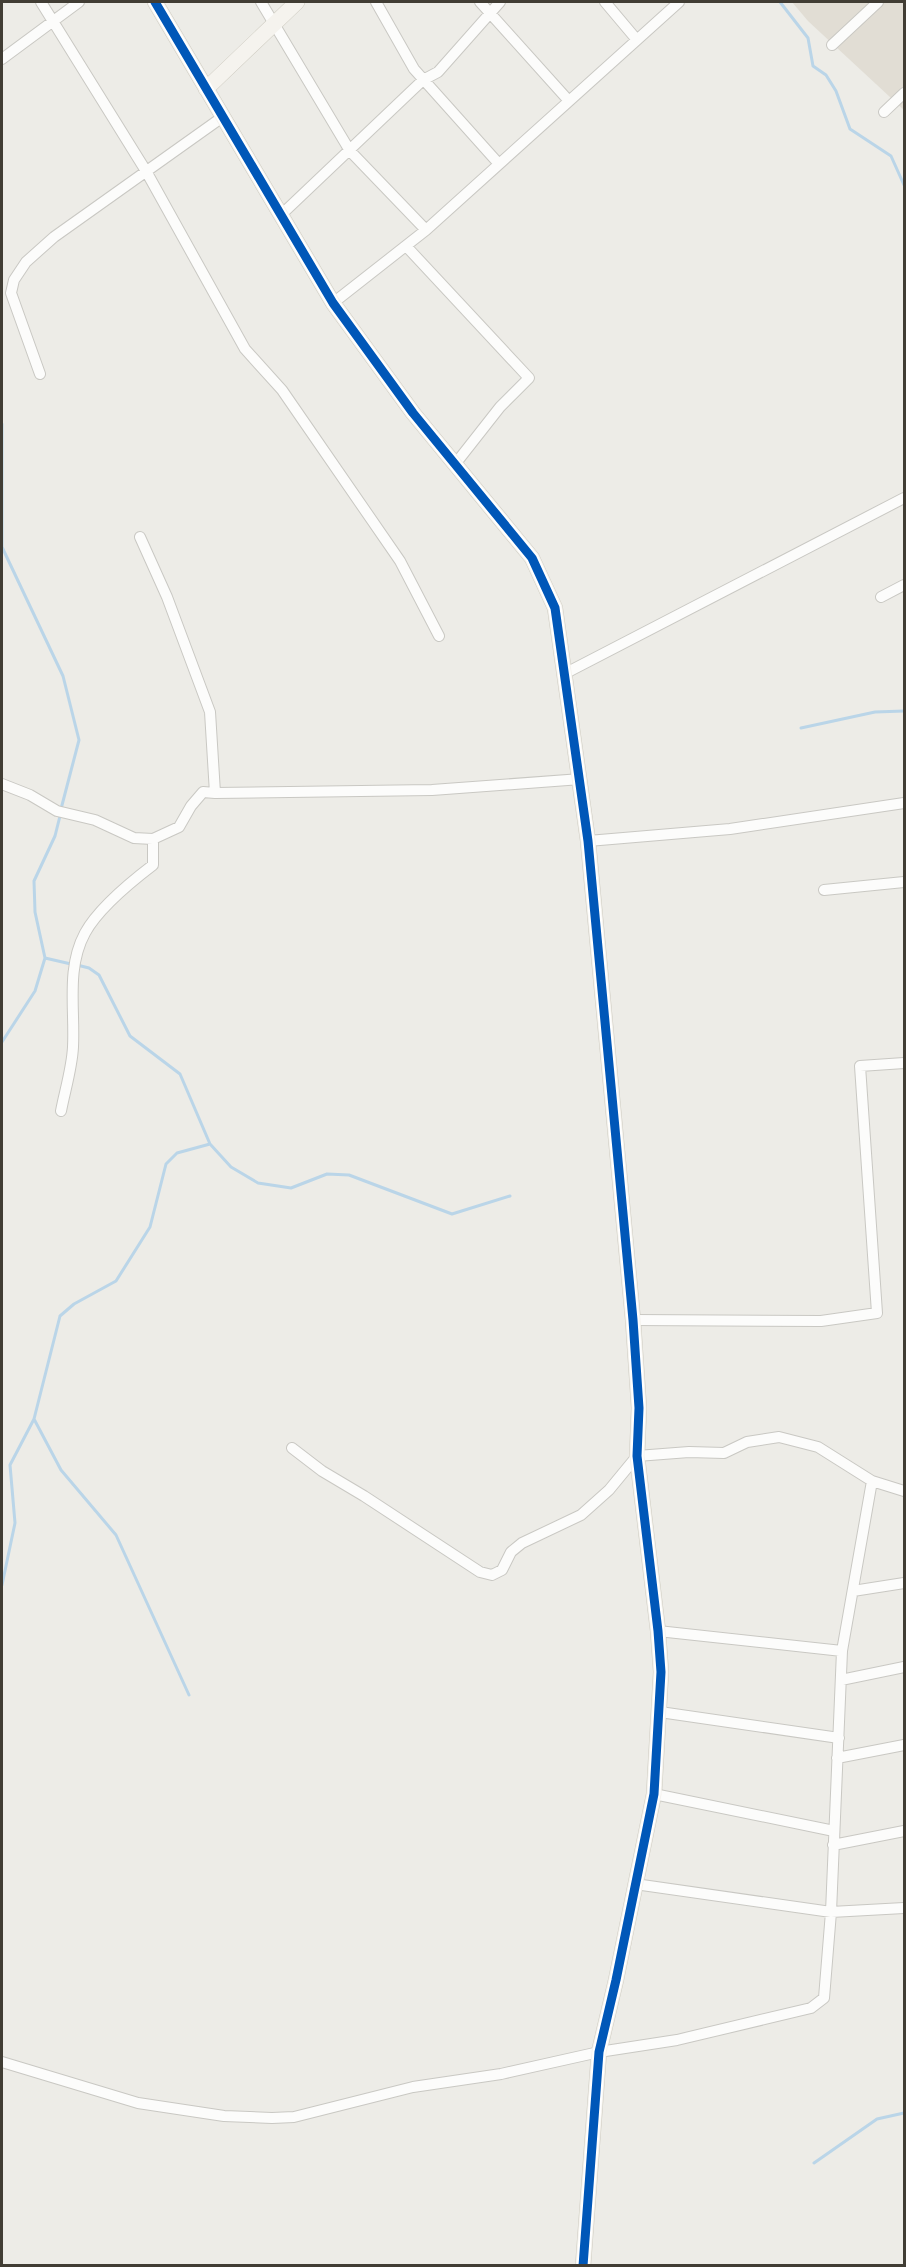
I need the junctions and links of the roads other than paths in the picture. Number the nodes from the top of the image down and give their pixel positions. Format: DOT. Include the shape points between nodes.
graph roads {
  1 [pos="41,2"];
  2 [pos="79,2"];
  3 [pos="155,2"];
  4 [pos="261,2"];
  5 [pos="297,2"];
  6 [pos="376,2"];
  7 [pos="480,2"];
  8 [pos="500,2"];
  9 [pos="605,2"];
  10 [pos="679,2"];
  11 [pos="878,2"];
  12 [pos="490,14"];
  13 [pos="53,20"];
  14 [pos="274,24"];
  15 [pos="637,40"];
  16 [pos="832,45"];
  17 [pos="2,59"];
  18 [pos="423,80"];
  19 [pos="206,89"];
  20 [pos="904,93"];
  21 [pos="569,101"];
  22 [pos="884,112"];
  23 [pos="224,116"];
  24 [pos="350,151"];
  25 [pos="499,164"];
  26 [pos="146,171"];
  27 [pos="282,214"];
  28 [pos="426,230"];
  29 [pos="406,246"];
  30 [pos="333,303"];
  31 [pos="40,374"];
  32 [pos="456,463"];
  33 [pos="904,498"];
  34 [pos="140,537"];
  35 [pos="904,585"];
  36 [pos="881,597"];
  37 [pos="439,636"];
  38 [pos="564,674"];
  39 [pos="580,779"];
  40 [pos="2,784"];
  41 [pos="215,793"];
  42 [pos="904,803"];
  43 [pos="153,839"];
  44 [pos="588,841"];
  45 [pos="904,882"];
  46 [pos="824,890"];
  47 [pos="904,1063"];
  48 [pos="60,1111"];
  49 [pos="633,1320"];
  50 [pos="292,1448"];
  51 [pos="636,1456"];
  52 [pos="872,1481"];
  53 [pos="904,1491"];
  54 [pos="904,1583"];
  55 [pos="853,1590"];
  56 [pos="658,1631"];
  57 [pos="842,1651"];
  58 [pos="904,1667"];
  59 [pos="841,1680"];
  60 [pos="660,1712"];
  61 [pos="839,1738"];
  62 [pos="904,1745"];
  63 [pos="837,1758"];
  64 [pos="654,1794"];
  65 [pos="834,1831"];
  66 [pos="904,1831"];
  67 [pos="833,1845"];
  68 [pos="635,1884"];
  69 [pos="904,1908"];
  70 [pos="831,1912"];
  71 [pos="598,2052"];
  72 [pos="2,2062"];
  73 [pos="583,2265"];
  1 -- 13 [label="street"];
  2 -- 13 [label="street"];
  3 -- 19 [label="street"];
  4 -- 14 [label="street"];
  5 -- 14 [label="street"];
  6 -- 18 [label="street"];
  7 -- 12 [label="street"];
  8 -- 12 [label="street"];
  9 -- 15 [label="street"];
  10 -- 15 [label="street"];
  11 -- 16 [label="street"];
  12 -- 18 [label="street" via="438,72"];
  12 -- 21 [label="street"];
  13 -- 17 [label="street"];
  13 -- 26 [label="street"];
  14 -- 19 [label="street"];
  14 -- 24 [label="street"];
  15 -- 21 [label="street"];
  18 -- 24 [label="street"];
  18 -- 25 [label="street"];
  19 -- 23 [label="street"];
  20 -- 22 [label="street"];
  21 -- 25 [label="street"];
  23 -- 26 [label="street"];
  23 -- 27 [label="street"];
  24 -- 27 [label="street"];
  24 -- 28 [label="street"];
  25 -- 28 [label="street"];
  26 -- 31 [label="street" via="54,237 26,262 14,279 11,293"];
  26 -- 37 [label="street" via="245,349 282,390 400,561"];
  27 -- 30 [label="street"];
  28 -- 29 [label="street"];
  29 -- 30 [label="street"];
  29 -- 32 [label="street" via="529,378 500,407"];
  30 -- 32 [label="street" via="413,413"];
  32 -- 38 [label="street" via="532,558 555,608"];
  33 -- 38 [label="street"];
  34 -- 41 [label="street" via="210,712"];
  35 -- 36 [label="street"];
  38 -- 39 [label="street"];
  39 -- 41 [label="street" via="432,790"];
  39 -- 44 [label="street"];
  40 -- 43 [label="street" via="57,810 95,820 134,838"];
  41 -- 43 [label="street" via="203,792 179,827"];
  42 -- 44 [label="street" via="730,829"];
  43 -- 48 [label="street" via="153,865 98,917 77,952 73,1048"];
  44 -- 49 [label="street"];
  45 -- 46 [label="street"];
  47 -- 49 [label="street" via="860,1066 877,1313 821,1321"];
  49 -- 51 [label="street" via="639,1408"];
  50 -- 51 [label="street" via="321,1471 480,1572 492,1575 502,1570 511,1552 522,1543 581,1515 609,1490"];
  51 -- 52 [label="street" via="724,1454 747,1442 779,1437 818,1447"];
  51 -- 56 [label="street"];
  52 -- 53 [label="street"];
  52 -- 55 [label="street"];
  54 -- 55 [label="street"];
  55 -- 57 [label="street"];
  56 -- 57 [label="street"];
  56 -- 60 [label="street"];
  57 -- 59 [label="street"];
  58 -- 59 [label="street"];
  59 -- 61 [label="street"];
  60 -- 61 [label="street"];
  60 -- 64 [label="street"];
  61 -- 63 [label="street"];
  62 -- 63 [label="street"];
  63 -- 65 [label="street"];
  64 -- 65 [label="street"];
  64 -- 68 [label="street"];
  65 -- 67 [label="street"];
  66 -- 67 [label="street"];
  67 -- 70 [label="street"];
  68 -- 70 [label="street"];
  68 -- 71 [label="street"];
  69 -- 70 [label="street"];
  70 -- 71 [label="street" via="824,1998 811,2008 677,2040"];
  71 -- 72 [label="street" via="501,2074 413,2087 294,2116 263,2119 138,2103"];
  71 -- 73 [label="street"];
}
